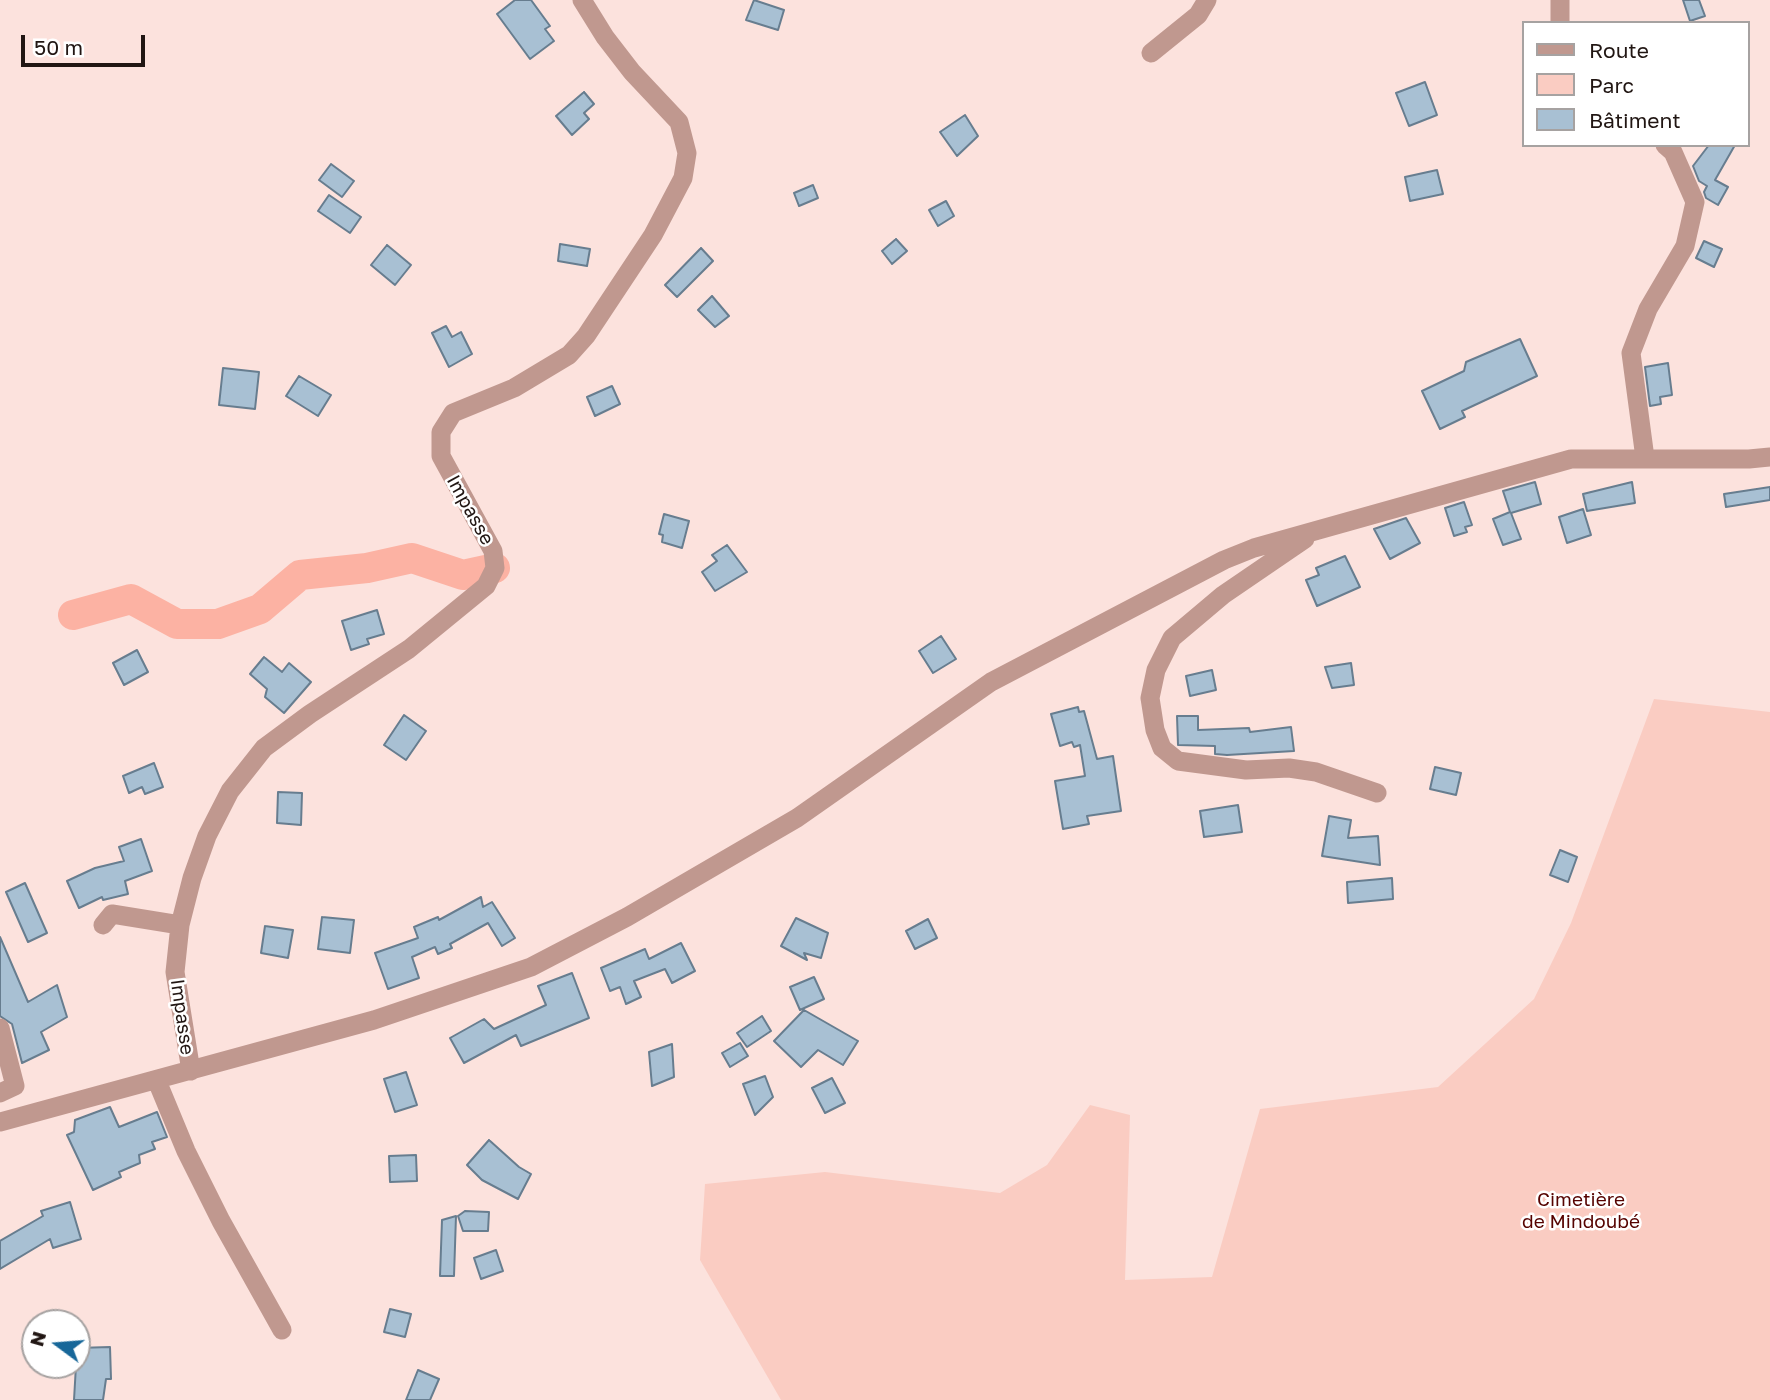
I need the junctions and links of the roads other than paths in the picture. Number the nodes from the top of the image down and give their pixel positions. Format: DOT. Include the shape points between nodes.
graph roads {
  1 [pos="582,0"];
  2 [pos="1208,0"];
  3 [pos="1560,0"];
  4 [pos="1560,21"];
  5 [pos="1152,52"];
  6 [pos="1667,147"];
  7 [pos="1770,457"];
  8 [pos="1645,458"];
  9 [pos="1317,530"];
  10 [pos="1377,793"];
  11 [pos="103,925"];
  12 [pos="180,925"];
  13 [pos="0,1028"];
  14 [pos="191,1071"];
  15 [pos="157,1081"];
  16 [pos="0,1093"];
  17 [pos="0,1122"];
  18 [pos="282,1330"];
  1 -- 12 [label="street, Impasse" via="625,63 679,122 687,153 679,188 592,328 569,355 514,388 453,413 441,432 440,456 493,551 495,568 486,586 409,649 264,748 230,791 207,836"];
  2 -- 5 [label="street" via="1198,15"];
  3 -- 4 [label="street"];
  6 -- 8 [label="street" via="1695,202 1685,246 1648,309 1630,353"];
  7 -- 8 [label="street"];
  8 -- 9 [label="street" via="1571,459"];
  9 -- 10 [label="street" via="1223,595 1171,638 1156,670 1150,698 1155,730 1162,748 1178,761 1246,770 1316,772"];
  9 -- 14 [label="street" via="1224,560 991,682 797,818 628,917 531,967 374,1020"];
  11 -- 12 [label="street" via="112,914"];
  12 -- 14 [label="street, Impasse" via="175,972"];
  13 -- 16 [label="street" via="15,1086"];
  14 -- 15 [label="street"];
  15 -- 17 [label="street"];
  15 -- 18 [label="street" via="186,1152"];
}
